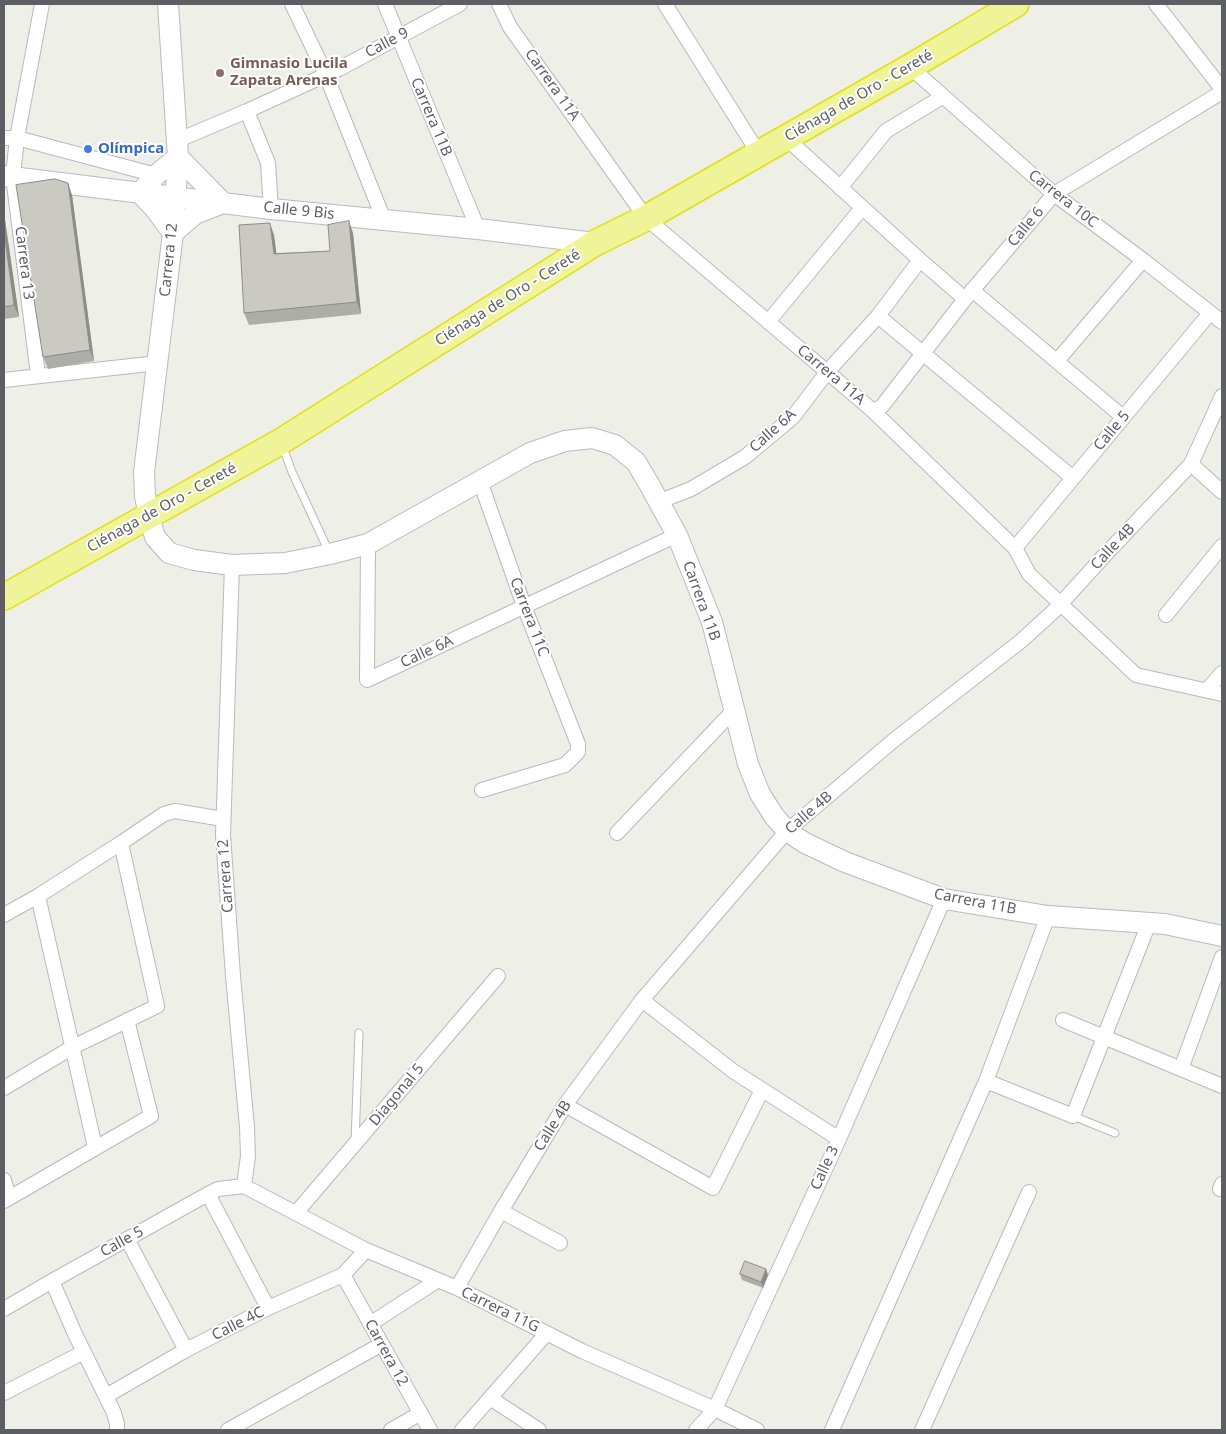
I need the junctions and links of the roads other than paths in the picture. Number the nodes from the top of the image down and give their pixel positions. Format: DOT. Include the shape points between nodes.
graph roads {
  1 [pos="42,4"];
  2 [pos="168,4"];
  3 [pos="292,4"];
  4 [pos="385,4"];
  5 [pos="460,4"];
  6 [pos="499,4"];
  7 [pos="665,4"];
  8 [pos="1156,4"];
  9 [pos="1004,6"];
  10 [pos="398,38"];
  11 [pos="910,67"];
  12 [pos="326,75"];
  13 [pos="1222,90"];
  14 [pos="942,97"];
  15 [pos="247,111"];
  16 [pos="11,138"];
  17 [pos="786,138"];
  18 [pos="177,149"];
  19 [pos="759,154"];
  20 [pos="156,175"];
  21 [pos="8,176"];
  22 [pos="840,188"];
  23 [pos="140,193"];
  24 [pos="1054,194"];
  25 [pos="175,197"];
  26 [pos="223,203"];
  27 [pos="862,208"];
  28 [pos="271,209"];
  29 [pos="646,218"];
  30 [pos="384,220"];
  31 [pos="478,229"];
  32 [pos="173,233"];
  33 [pos="595,243"];
  34 [pos="920,260"];
  35 [pos="1143,260"];
  36 [pos="969,295"];
  37 [pos="1210,313"];
  38 [pos="878,316"];
  39 [pos="768,322"];
  40 [pos="1222,322"];
  41 [pos="923,354"];
  42 [pos="1057,361"];
  43 [pos="158,362"];
  44 [pos="828,371"];
  45 [pos="38,375"];
  46 [pos="4,380"];
  47 [pos="1222,396"];
  48 [pos="872,410"];
  49 [pos="1123,418"];
  50 [pos="280,442"];
  51 [pos="1192,464"];
  52 [pos="1073,478"];
  53 [pos="480,480"];
  54 [pos="1222,492"];
  55 [pos="658,502"];
  56 [pos="149,516"];
  57 [pos="676,535"];
  58 [pos="368,544"];
  59 [pos="1222,546"];
  60 [pos="1015,548"];
  61 [pos="330,554"];
  62 [pos="232,565"];
  63 [pos="4,598"];
  64 [pos="1060,604"];
  65 [pos="524,606"];
  66 [pos="1166,615"];
  67 [pos="1222,673"];
  68 [pos="1208,690"];
  69 [pos="1222,694"];
  70 [pos="734,710"];
  71 [pos="482,790"];
  72 [pos="223,819"];
  73 [pos="787,831"];
  74 [pos="617,833"];
  75 [pos="122,843"];
  76 [pos="38,896"];
  77 [pos="944,899"];
  78 [pos="4,915"];
  79 [pos="1048,916"];
  80 [pos="1149,923"];
  81 [pos="1222,936"];
  82 [pos="1222,957"];
  83 [pos="498,976"];
  84 [pos="642,1000"];
  85 [pos="127,1020"];
  86 [pos="1062,1020"];
  87 [pos="359,1033"];
  88 [pos="1103,1037"];
  89 [pos="73,1047"];
  90 [pos="1182,1069"];
  91 [pos="986,1081"];
  92 [pos="1222,1086"];
  93 [pos="4,1088"];
  94 [pos="762,1090"];
  95 [pos="566,1105"];
  96 [pos="1073,1116"];
  97 [pos="1116,1133"];
  98 [pos="838,1139"];
  99 [pos="355,1144"];
  100 [pos="95,1147"];
  101 [pos="4,1180"];
  102 [pos="244,1186"];
  103 [pos="1029,1192"];
  104 [pos="208,1194"];
  105 [pos="6,1200"];
  106 [pos="501,1211"];
  107 [pos="296,1213"];
  108 [pos="127,1239"];
  109 [pos="560,1243"];
  110 [pos="366,1250"];
  111 [pos="343,1275"];
  112 [pos="52,1280"];
  113 [pos="438,1280"];
  114 [pos="456,1288"];
  115 [pos="268,1308"];
  116 [pos="4,1310"];
  117 [pos="370,1324"];
  118 [pos="547,1333"];
  119 [pos="382,1344"];
  120 [pos="186,1350"];
  121 [pos="84,1352"];
  122 [pos="4,1393"];
  123 [pos="106,1396"];
  124 [pos="490,1398"];
  125 [pos="715,1409"];
  126 [pos="421,1414"];
  127 [pos="117,1430"];
  128 [pos="228,1430"];
  129 [pos="391,1430"];
  130 [pos="430,1430"];
  131 [pos="462,1430"];
  132 [pos="539,1430"];
  133 [pos="696,1430"];
  134 [pos="757,1430"];
  135 [pos="832,1430"];
  136 [pos="922,1430"];
  1 -- 16 [label="street, Carrera 13"];
  2 -- 18 [label="street, Carrera 12"];
  3 -- 12 [label="street"];
  4 -- 10 [label="street, Carrera 11B"];
  5 -- 10 [label="street, Calle 9"];
  6 -- 29 [label="street, Carrera 11A" via="510,27"];
  7 -- 19 [label="street"];
  8 -- 13 [label="street"];
  9 -- 11 [label="highway, Ciénaga de Oro - Cereté"];
  10 -- 12 [label="street, Calle 9"];
  10 -- 31 [label="street, Carrera 11B"];
  11 -- 14 [label="street, Carrera 10C"];
  11 -- 17 [label="highway, Ciénaga de Oro - Cereté"];
  12 -- 15 [label="street, Calle 9"];
  12 -- 30 [label="street"];
  13 -- 24 [label="street, Calle 6"];
  14 -- 22 [label="street" via="886,130"];
  14 -- 24 [label="street, Carrera 10C"];
  15 -- 18 [label="street, Calle 9"];
  15 -- 28 [label="street" via="268,163"];
  16 -- 20 [label="street"];
  16 -- 21 [label="street, Carrera 13"];
  17 -- 19 [label="highway, Ciénaga de Oro - Cereté"];
  17 -- 22 [label="street"];
  18 -- 20 [label="street"];
  18 -- 25 [label="street, Carrera 12"];
  18 -- 26 [label="street"];
  19 -- 29 [label="highway, Ciénaga de Oro - Cereté"];
  20 -- 23 [label="street"];
  21 -- 23 [label="street, Calle 9 Bis"];
  21 -- 45 [label="street, Carrera 13"];
  22 -- 27 [label="street"];
  23 -- 25 [label="street, Calle 9 Bis"];
  23 -- 32 [label="street"];
  24 -- 35 [label="street, Carrera 10C"];
  24 -- 36 [label="street, Calle 6"];
  25 -- 26 [label="street, Calle 9 Bis"];
  25 -- 32 [label="street, Carrera 12"];
  26 -- 28 [label="street, Calle 9 Bis"];
  26 -- 32 [label="street" via="195,214"];
  27 -- 34 [label="street"];
  27 -- 39 [label="street"];
  28 -- 30 [label="street, Calle 9 Bis"];
  29 -- 33 [label="highway, Ciénaga de Oro - Cereté"];
  29 -- 39 [label="street, Carrera 11A"];
  30 -- 31 [label="street, Calle 9 Bis"];
  31 -- 33 [label="street, Calle 9 Bis"];
  32 -- 43 [label="street, Carrera 12"];
  33 -- 50 [label="highway, Ciénaga de Oro - Cereté"];
  34 -- 36 [label="street"];
  34 -- 38 [label="street, Calle 6A"];
  35 -- 37 [label="street, Carrera 10C"];
  35 -- 42 [label="street"];
  36 -- 41 [label="street, Calle 6"];
  36 -- 42 [label="street"];
  37 -- 40 [label="street, Carrera 10C"];
  37 -- 49 [label="street, Calle 5"];
  38 -- 41 [label="street"];
  38 -- 44 [label="street, Calle 6A"];
  39 -- 44 [label="street, Carrera 11A"];
  41 -- 48 [label="street, Calle 6" via="883,405"];
  41 -- 52 [label="street"];
  42 -- 49 [label="street"];
  43 -- 45 [label="street"];
  43 -- 56 [label="street, Carrera 12" via="144,472"];
  44 -- 48 [label="street, Carrera 11A"];
  44 -- 55 [label="street, Calle 6A" via="793,416 745,457 691,489"];
  45 -- 46 [label="street"];
  47 -- 51 [label="street, Calle 4B"];
  48 -- 60 [label="street, Carrera 11A"];
  49 -- 52 [label="street, Calle 5"];
  50 -- 56 [label="highway, Ciénaga de Oro - Cereté"];
  50 -- 61 [label="lane"];
  51 -- 54 [label="street"];
  51 -- 64 [label="street, Calle 4B"];
  52 -- 60 [label="street, Calle 5"];
  53 -- 55 [label="street, Carrera 11B" via="530,453 564,441 592,438 615,446 636,462"];
  53 -- 58 [label="street, Carrera 11B"];
  53 -- 65 [label="street, Carrera 11C"];
  55 -- 57 [label="street, Carrera 11B"];
  56 -- 62 [label="street, Carrera 11B" via="155,537 169,553"];
  56 -- 63 [label="highway, Ciénaga de Oro - Cereté"];
  57 -- 65 [label="street, Calle 6A"];
  57 -- 70 [label="street, Carrera 11B" via="712,622"];
  58 -- 61 [label="street, Carrera 11B"];
  58 -- 65 [label="street, Calle 6A" via="367,680"];
  59 -- 66 [label="street"];
  60 -- 64 [label="street, Carrera 11A" via="1029,574"];
  61 -- 62 [label="street, Carrera 11B" via="286,563"];
  62 -- 72 [label="street, Carrera 12"];
  64 -- 68 [label="street, Carrera 11A" via="1136,675"];
  64 -- 73 [label="street, Calle 4B" via="1021,641 894,740"];
  65 -- 71 [label="street, Carrera 11C" via="578,744 578,752 564,765"];
  67 -- 68 [label="street"];
  68 -- 69 [label="street, Carrera 11A"];
  70 -- 73 [label="street, Carrera 11B" via="748,764 760,794"];
  70 -- 74 [label="street"];
  72 -- 75 [label="street" via="175,811 154,820"];
  72 -- 102 [label="street, Carrera 12" via="232,967 247,1127"];
  73 -- 77 [label="street, Carrera 11B" via="845,862"];
  73 -- 84 [label="street, Calle 4B"];
  75 -- 76 [label="street"];
  75 -- 85 [label="street" via="158,1006"];
  76 -- 78 [label="street"];
  76 -- 89 [label="street"];
  77 -- 79 [label="street, Carrera 11B"];
  77 -- 98 [label="street, Calle 3"];
  79 -- 80 [label="street, Carrera 11B"];
  79 -- 91 [label="street"];
  80 -- 81 [label="street, Carrera 11B"];
  80 -- 88 [label="street"];
  82 -- 90 [label="street"];
  83 -- 99 [label="street, Diagonal 5"];
  84 -- 94 [label="street" via="732,1071"];
  84 -- 95 [label="street, Calle 4B"];
  85 -- 89 [label="street"];
  85 -- 100 [label="street" via="151,1116"];
  86 -- 88 [label="street"];
  87 -- 99 [label="lane"];
  88 -- 90 [label="street"];
  88 -- 96 [label="street"];
  89 -- 93 [label="street"];
  89 -- 100 [label="street"];
  90 -- 92 [label="street"];
  91 -- 96 [label="street"];
  91 -- 135 [label="street"];
  94 -- 95 [label="street" via="713,1188"];
  94 -- 98 [label="street"];
  95 -- 106 [label="street, Calle 4B"];
  96 -- 97 [label="lane"];
  98 -- 125 [label="street, Calle 3"];
  99 -- 107 [label="street, Diagonal 5"];
  100 -- 105 [label="street"];
  101 -- 105 [label="street"];
  102 -- 104 [label="street, Calle 5" via="218,1189"];
  102 -- 107 [label="street, Carrera 11G"];
  103 -- 136 [label="street"];
  104 -- 108 [label="street, Calle 5"];
  104 -- 115 [label="street"];
  106 -- 109 [label="street"];
  106 -- 114 [label="street, Calle 4B"];
  107 -- 110 [label="street, Carrera 11G"];
  108 -- 112 [label="street, Calle 5"];
  108 -- 120 [label="street"];
  110 -- 111 [label="street, Calle 4C"];
  110 -- 113 [label="street, Carrera 11G"];
  111 -- 115 [label="street, Calle 4C"];
  111 -- 117 [label="street, Carrera 12"];
  112 -- 116 [label="street, Calle 5"];
  112 -- 121 [label="street"];
  113 -- 114 [label="street, Carrera 11G"];
  113 -- 117 [label="street"];
  114 -- 118 [label="street, Carrera 11G"];
  115 -- 120 [label="street, Calle 4C"];
  117 -- 119 [label="street, Carrera 12"];
  118 -- 124 [label="street"];
  118 -- 125 [label="street, Carrera 11G"];
  119 -- 126 [label="street, Carrera 12"];
  119 -- 128 [label="street"];
  120 -- 123 [label="street, Calle 4C"];
  121 -- 122 [label="street"];
  121 -- 123 [label="street"];
  123 -- 127 [label="street"];
  124 -- 131 [label="street"];
  124 -- 132 [label="street"];
  125 -- 133 [label="street, Calle 3"];
  125 -- 134 [label="street, Carrera 11G"];
  126 -- 129 [label="street"];
  126 -- 130 [label="street, Carrera 12"];
}
